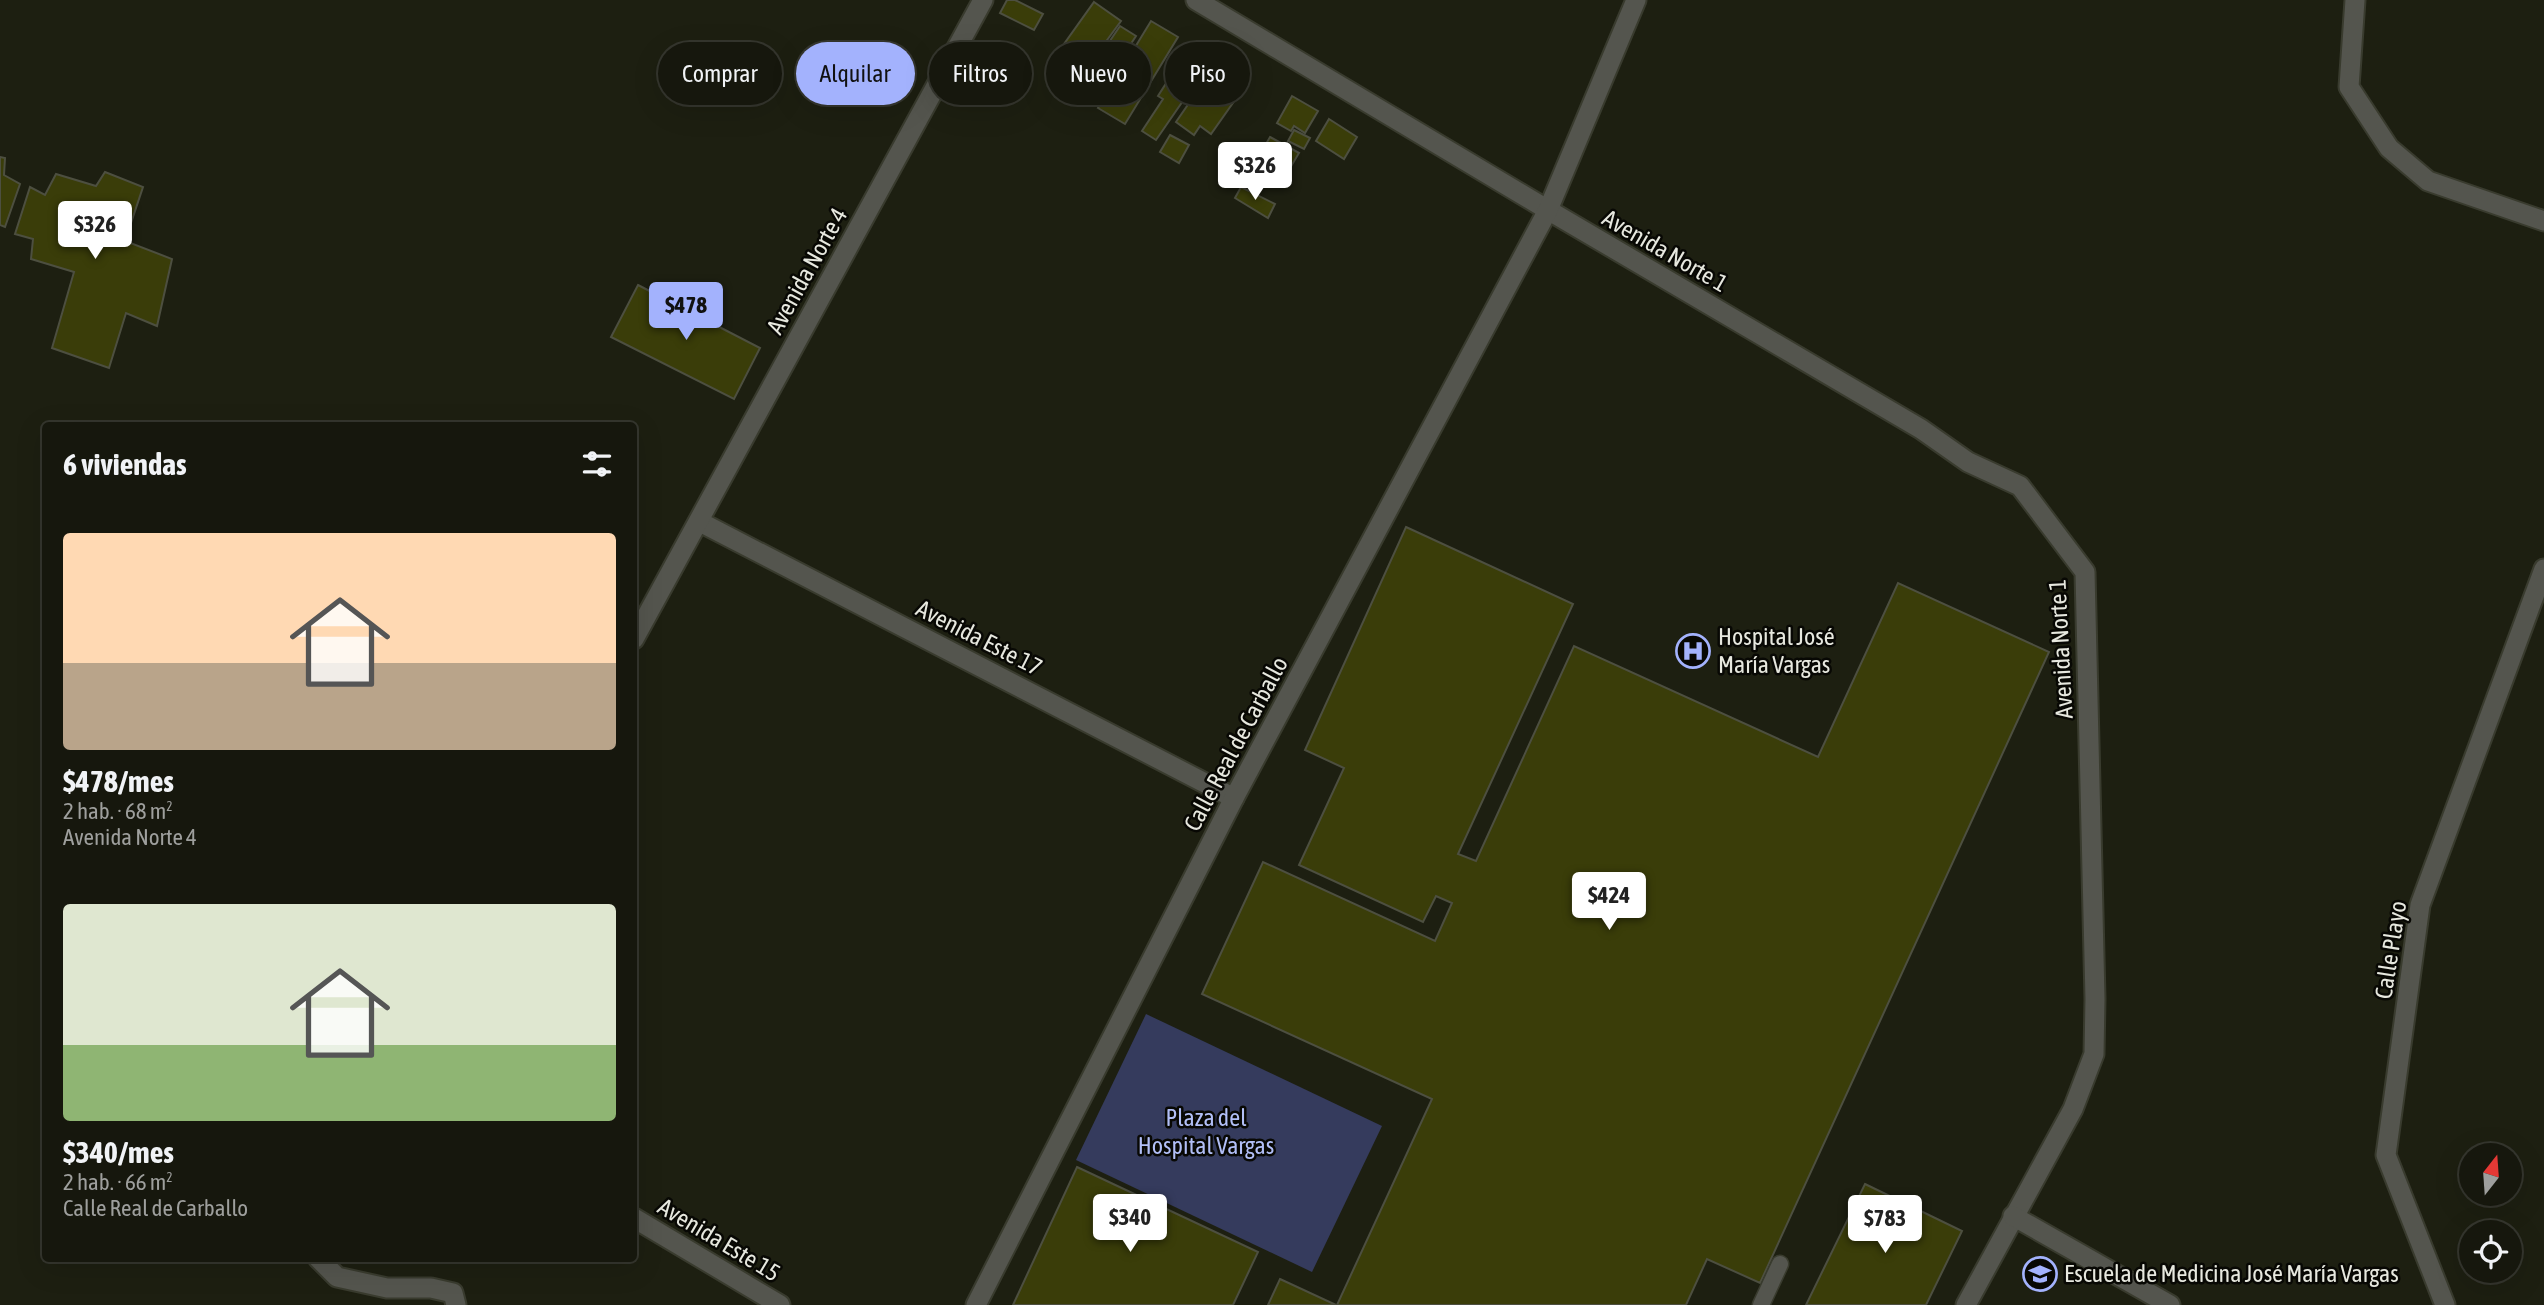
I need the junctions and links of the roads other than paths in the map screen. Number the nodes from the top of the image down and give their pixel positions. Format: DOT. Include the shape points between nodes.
graph roads {
  1 [pos="983,0"];
  2 [pos="1196,0"];
  3 [pos="1636,0"];
  4 [pos="2355,0"];
  5 [pos="1548,210"];
  6 [pos="2544,221"];
  7 [pos="700,522"];
  8 [pos="2544,569"];
  9 [pos="637,634"];
  10 [pos="1234,798"];
  11 [pos="2013,1216"];
  12 [pos="637,1220"];
  13 [pos="322,1262"];
  14 [pos="1780,1264"];
  15 [pos="456,1305"];
  16 [pos="779,1305"];
  17 [pos="976,1305"];
  18 [pos="1761,1305"];
  19 [pos="1966,1305"];
  20 [pos="2170,1305"];
  21 [pos="2445,1305"];
  1 -- 7 [label="street, Avenida Norte 4"];
  2 -- 5 [label="street, Avenida Norte 1"];
  3 -- 5 [label="street, Calle Real de Carballo"];
  4 -- 6 [label="street" via="2349,87 2389,148 2428,181"];
  5 -- 10 [label="street, Calle Real de Carballo"];
  5 -- 11 [label="street, Avenida Norte 1" via="1921,429 1968,462 2020,486 2085,572 2094,1054 2073,1109"];
  7 -- 9 [label="street, Avenida Norte 4"];
  7 -- 10 [label="street, Avenida Este 17"];
  8 -- 21 [label="street, Calle Playo" via="2420,905 2386,1154"];
  10 -- 17 [label="street, Calle Real de Carballo"];
  11 -- 19 [label="street, Avenida Norte 1"];
  11 -- 20 [label="street"];
  12 -- 16 [label="street, Avenida Este 15"];
  13 -- 15 [label="street" via="337,1277 387,1289 431,1288 453,1293"];
  14 -- 18 [label="lane"];
}
